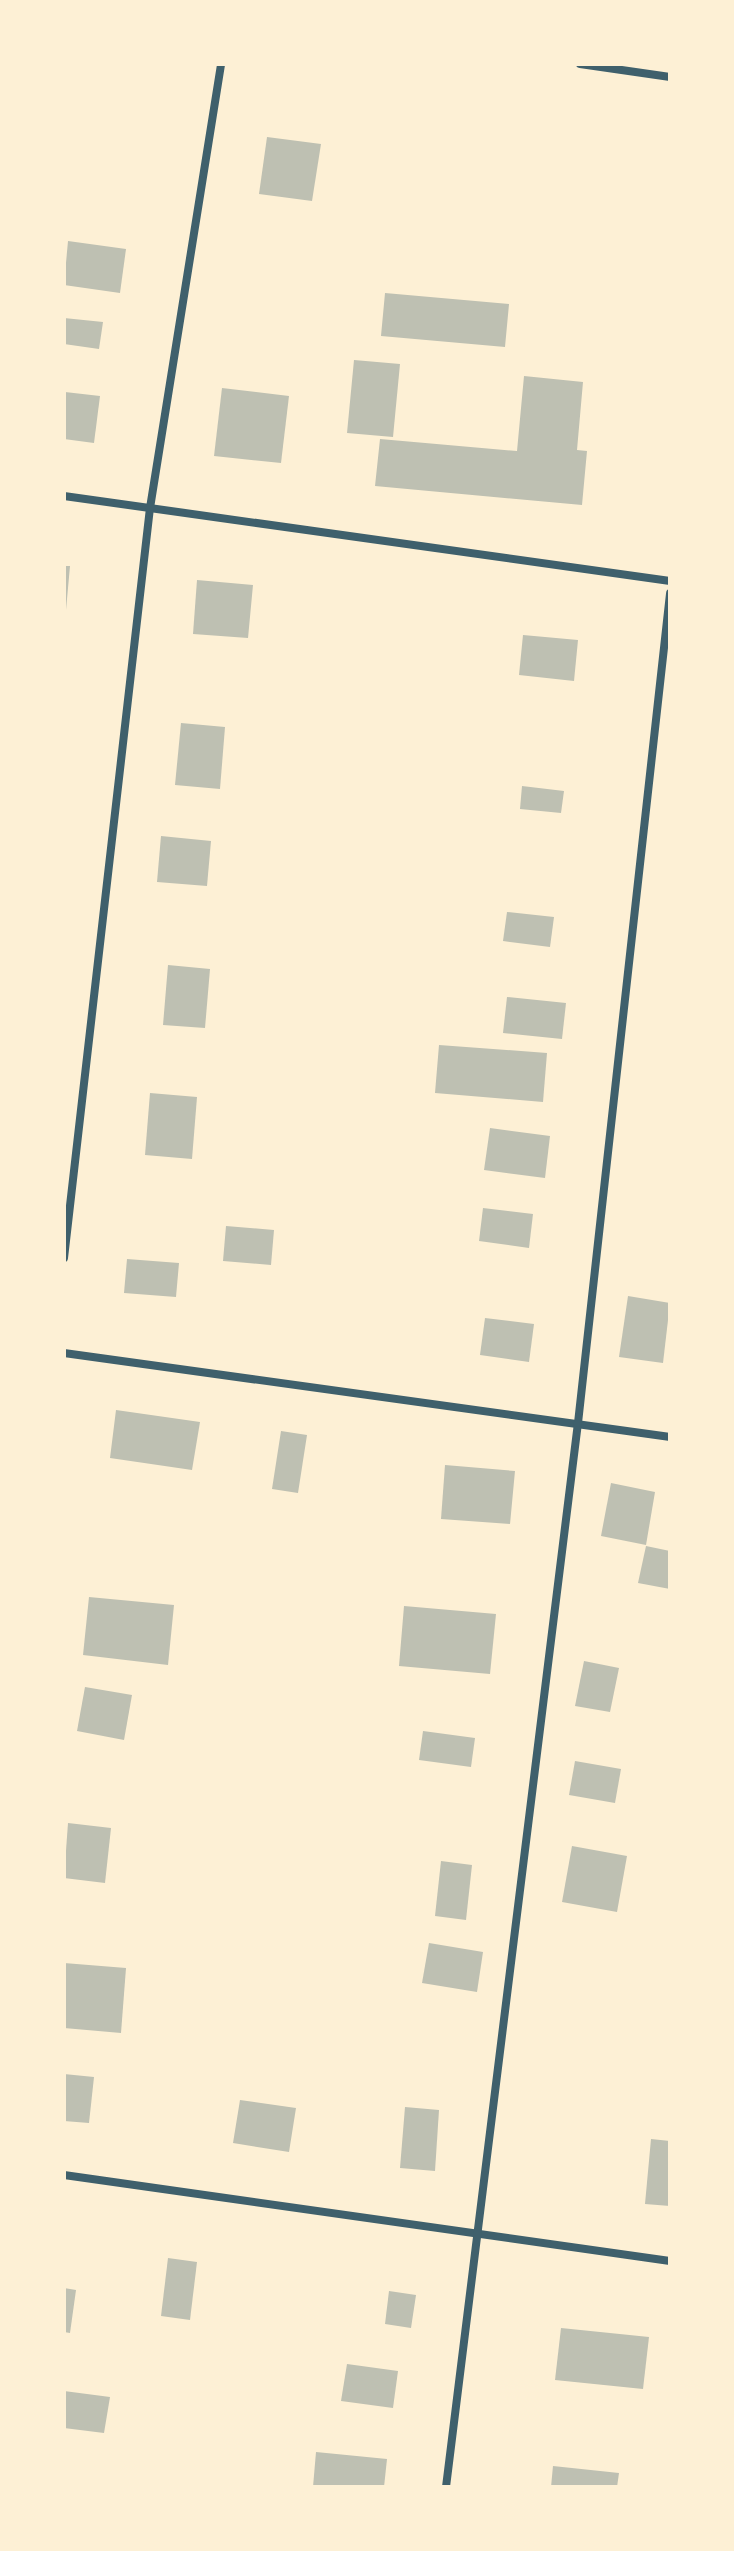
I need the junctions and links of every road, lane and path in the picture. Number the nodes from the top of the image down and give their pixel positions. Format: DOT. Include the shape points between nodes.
graph roads {
  1 [pos="221,64"];
  2 [pos="580,64"];
  3 [pos="670,77"];
  4 [pos="64,496"];
  5 [pos="150,508"];
  6 [pos="670,581"];
  7 [pos="670,593"];
  8 [pos="64,1258"];
  9 [pos="64,1353"];
  10 [pos="578,1423"];
  11 [pos="670,1437"];
  12 [pos="64,2175"];
  13 [pos="475,2234"];
  14 [pos="670,2261"];
  15 [pos="446,2487"];
  1 -- 5 [label="street"];
  2 -- 3 [label="street"];
  4 -- 5 [label="street"];
  5 -- 6 [label="street"];
  5 -- 8 [label="street"];
  7 -- 10 [label="street"];
  9 -- 10 [label="street"];
  10 -- 11 [label="street"];
  10 -- 13 [label="street"];
  12 -- 13 [label="street"];
  13 -- 14 [label="street"];
  13 -- 15 [label="street"];
}
